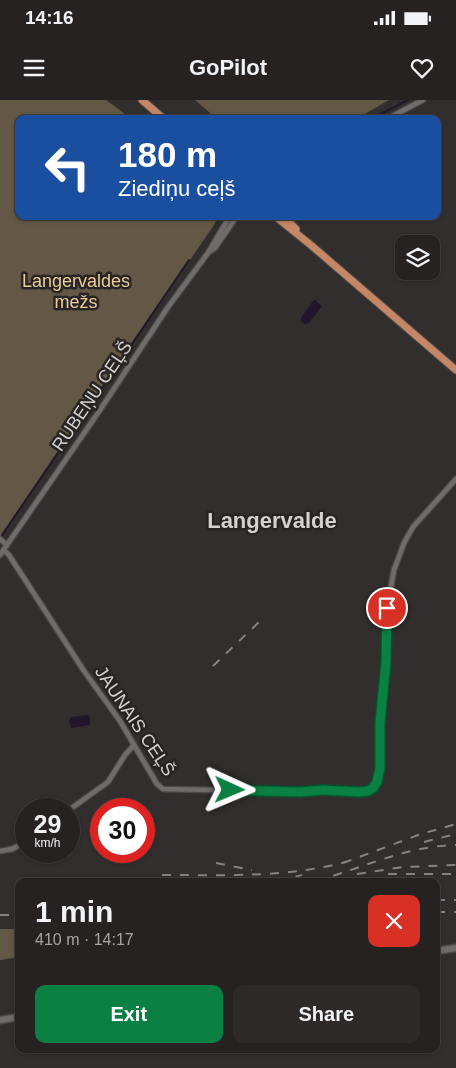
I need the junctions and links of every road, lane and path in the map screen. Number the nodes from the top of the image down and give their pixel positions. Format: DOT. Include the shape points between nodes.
graph roads {
  1 [pos="142,100"];
  2 [pos="423,100"];
  3 [pos="159,115"];
  4 [pos="395,115"];
  5 [pos="228,220"];
  6 [pos="234,220"];
  7 [pos="280,220"];
  8 [pos="287,220"];
  9 [pos="312,246"];
  10 [pos="208,253"];
  11 [pos="456,370"];
  12 [pos="456,479"];
  13 [pos="0,539"];
  14 [pos="5,547"];
  15 [pos="0,555"];
  16 [pos="134,745"];
  17 [pos="80,802"];
  18 [pos="15,848"];
  19 [pos="0,851"];
  20 [pos="456,948"];
  21 [pos="440,950"];
  22 [pos="15,1018"];
  23 [pos="0,1020"];
  1 -- 3 [label="main road"];
  2 -- 4 [label="street"];
  5 -- 10 [label="street, RUBEŅU CEĻŠ"];
  6 -- 10 [label="street, RUBEŅU CEĻŠ"];
  7 -- 9 [label="main road"];
  8 -- 9 [label="main road"];
  9 -- 11 [label="main road"];
  10 -- 14 [label="street, RUBEŅU CEĻŠ"];
  12 -- 16 [label="street, JAUNAIS CEĻŠ" via="408,535 394,570 387,608 380,768 373,788 359,792 163,789"];
  13 -- 14 [label="street, JAUNAIS CEĻŠ"];
  14 -- 15 [label="street, RUBEŅU CEĻŠ"];
  14 -- 16 [label="street, JAUNAIS CEĻŠ"];
  16 -- 17 [label="street" via="108,782"];
  18 -- 19 [label="street"];
  20 -- 21 [label="main road"];
  22 -- 23 [label="main road"];
}
